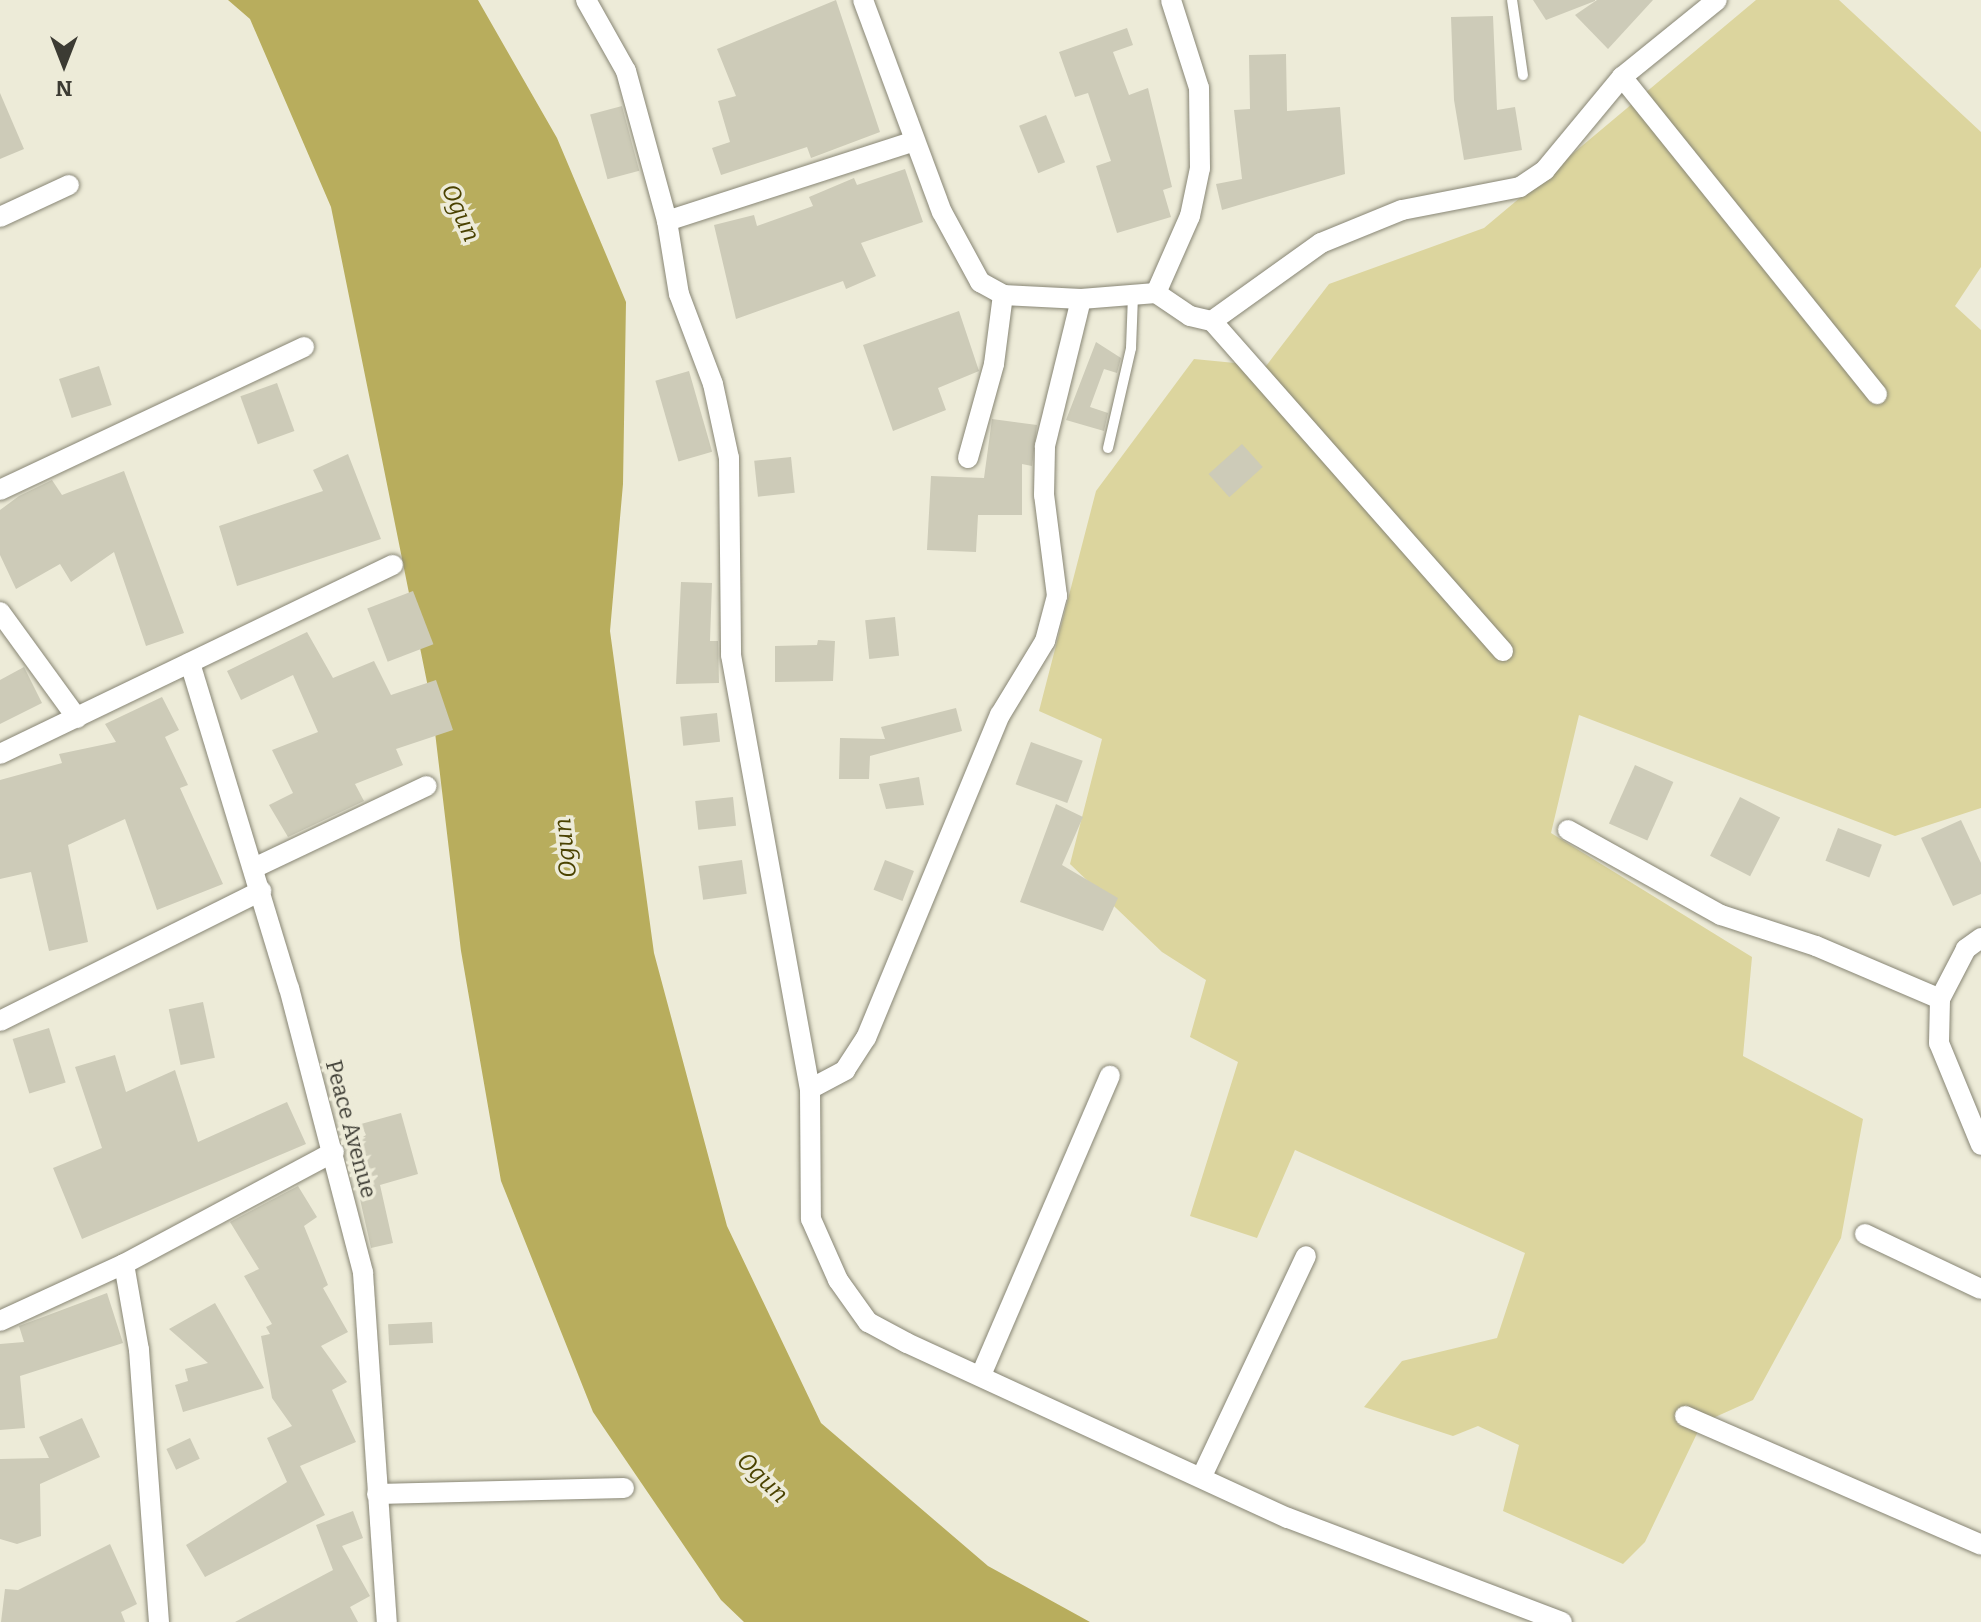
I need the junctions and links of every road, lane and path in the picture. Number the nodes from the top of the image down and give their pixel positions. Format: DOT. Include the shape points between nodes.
graph roads {
  1 [pos="586,0"];
  2 [pos="863,0"];
  3 [pos="1171,0"];
  4 [pos="1512,0"];
  5 [pos="1717,0"];
  6 [pos="1523,75"];
  7 [pos="1622,77"];
  8 [pos="912,142"];
  9 [pos="69,185"];
  10 [pos="0,217"];
  11 [pos="667,221"];
  12 [pos="1156,293"];
  13 [pos="1003,295"];
  14 [pos="1133,295"];
  15 [pos="1081,299"];
  16 [pos="1212,321"];
  17 [pos="304,347"];
  18 [pos="1877,394"];
  19 [pos="1108,448"];
  20 [pos="968,458"];
  21 [pos="0,490"];
  22 [pos="393,565"];
  23 [pos="0,612"];
  24 [pos="1503,651"];
  25 [pos="190,663"];
  26 [pos="77,718"];
  27 [pos="0,754"];
  28 [pos="427,786"];
  29 [pos="1568,830"];
  30 [pos="254,868"];
  31 [pos="261,891"];
  32 [pos="1981,938"];
  33 [pos="1940,999"];
  34 [pos="0,1021"];
  35 [pos="1110,1076"];
  36 [pos="810,1089"];
  37 [pos="1981,1145"];
  38 [pos="334,1152"];
  39 [pos="1865,1234"];
  40 [pos="1306,1256"];
  41 [pos="124,1264"];
  42 [pos="1981,1289"];
  43 [pos="0,1321"];
  44 [pos="981,1375"];
  45 [pos="1685,1416"];
  46 [pos="1202,1476"];
  47 [pos="624,1488"];
  48 [pos="377,1494"];
  49 [pos="1981,1545"];
  50 [pos="159,1622"];
  51 [pos="387,1622"];
  52 [pos="1562,1622"];
  1 -- 11 [label="street" via="626,71"];
  2 -- 8 [label="street"];
  3 -- 12 [label="street" via="1194,59 1200,168 1190,216"];
  4 -- 6 [label="lane"];
  5 -- 7 [label="street"];
  7 -- 16 [label="street" via="1545,170 1520,187 1402,210 1321,243"];
  7 -- 18 [label="street"];
  8 -- 11 [label="street"];
  8 -- 13 [label="street" via="980,282"];
  9 -- 10 [label="street"];
  11 -- 36 [label="street" via="679,294 713,384 729,458 731,655"];
  12 -- 14 [label="street"];
  12 -- 16 [label="street" via="1190,316"];
  13 -- 15 [label="street"];
  13 -- 20 [label="street" via="994,364"];
  14 -- 15 [label="street"];
  14 -- 19 [label="lane" via="1131,348"];
  15 -- 36 [label="street" via="1045,446 1044,495 1057,596 1045,641 1000,715 866,1038 845,1070"];
  16 -- 24 [label="street"];
  17 -- 21 [label="street"];
  22 -- 25 [label="street"];
  23 -- 26 [label="street"];
  25 -- 26 [label="street"];
  25 -- 30 [label="street, Peace Avenue"];
  26 -- 27 [label="street"];
  28 -- 30 [label="street"];
  29 -- 33 [label="street" via="1721,915 1816,946"];
  30 -- 31 [label="street, Peace Avenue"];
  31 -- 34 [label="street"];
  31 -- 38 [label="street, Peace Avenue"];
  32 -- 33 [label="street" via="1966,949"];
  33 -- 37 [label="street" via="1939,1043"];
  35 -- 44 [label="street"];
  36 -- 44 [label="street" via="811,1219 838,1280 868,1322"];
  38 -- 41 [label="street"];
  38 -- 48 [label="street, Peace Avenue" via="369,1312"];
  39 -- 42 [label="street"];
  40 -- 46 [label="street"];
  41 -- 43 [label="street"];
  41 -- 50 [label="street" via="141,1363"];
  44 -- 46 [label="street"];
  45 -- 49 [label="street"];
  46 -- 52 [label="street" via="1302,1523"];
  47 -- 48 [label="street"];
  48 -- 51 [label="street, Peace Avenue"];
}
